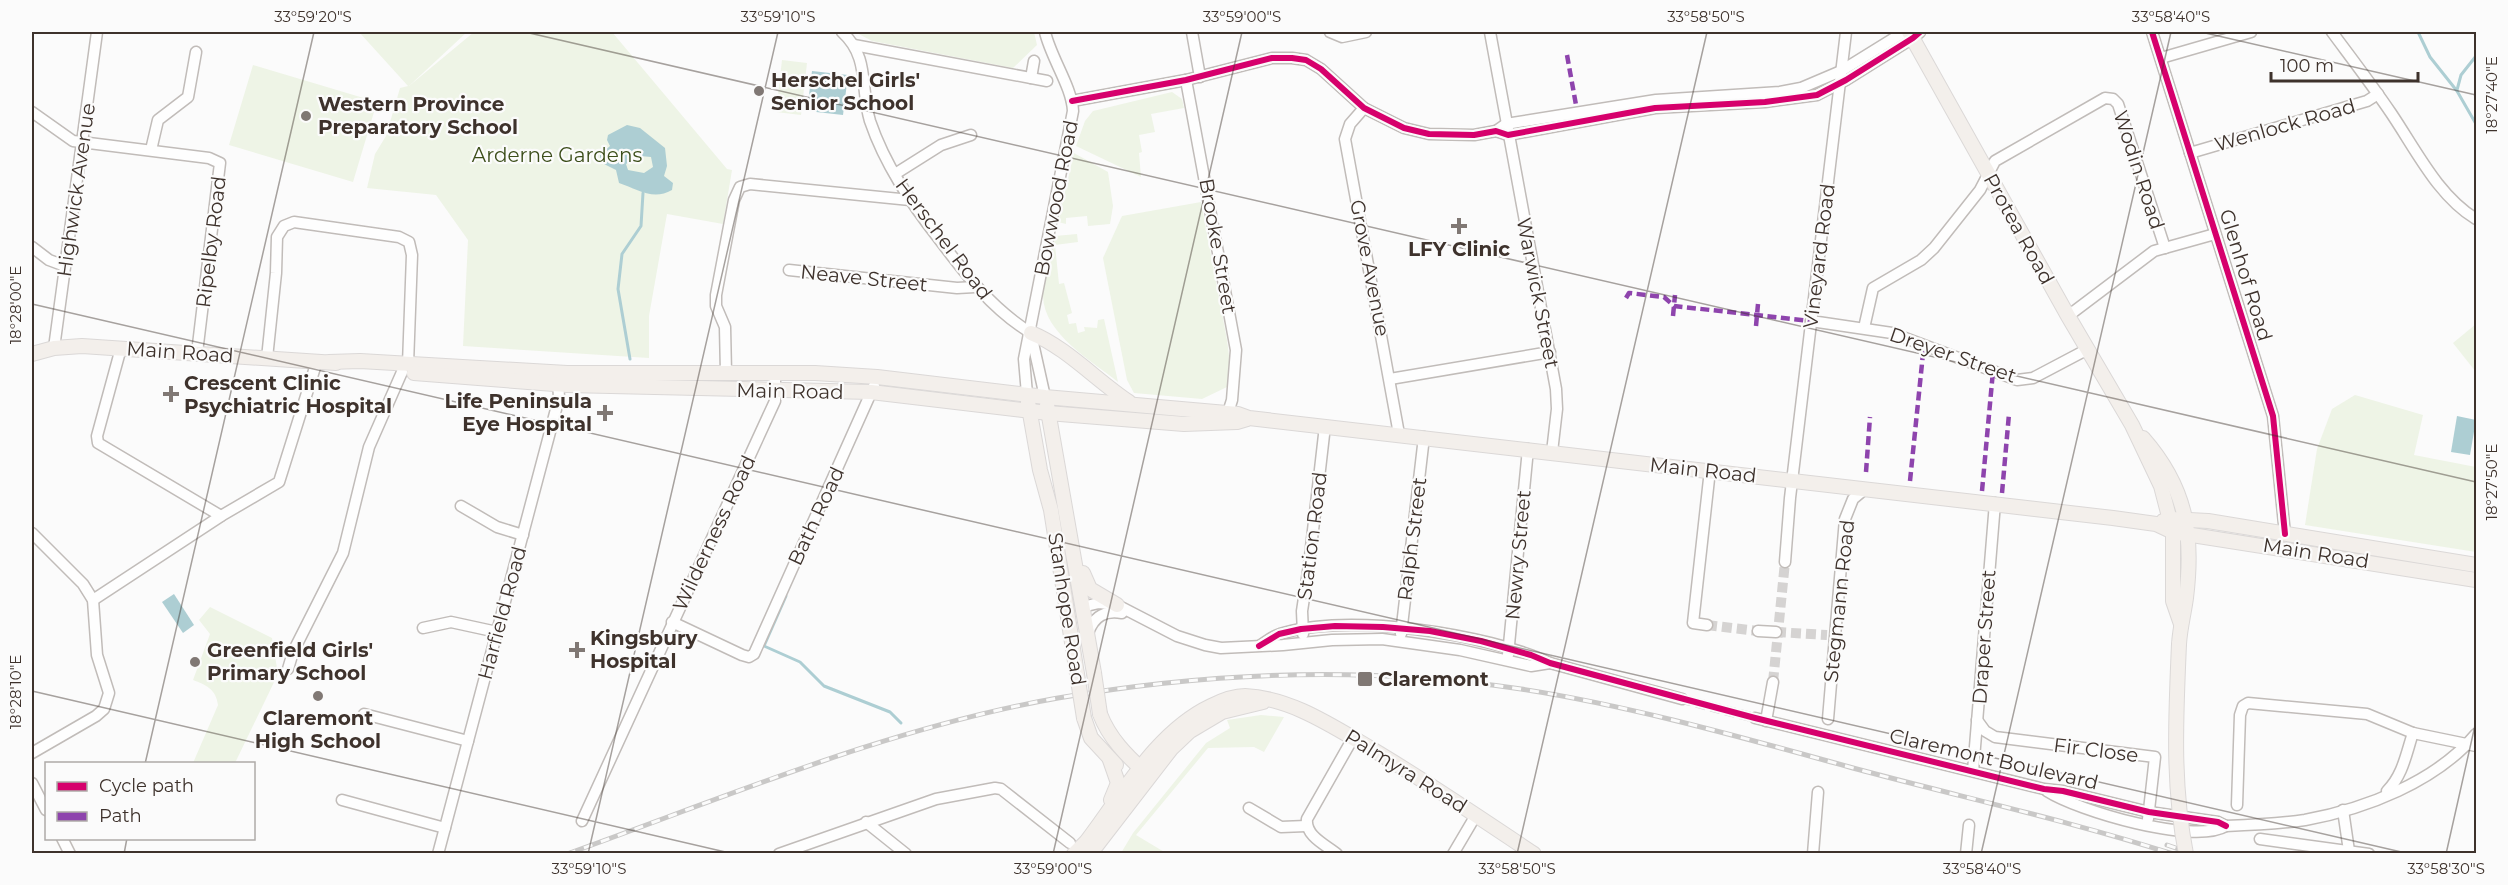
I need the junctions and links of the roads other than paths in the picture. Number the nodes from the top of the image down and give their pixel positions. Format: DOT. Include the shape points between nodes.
graph roads {
  1 [pos="97,32"];
  2 [pos="842,32"];
  3 [pos="849,32"];
  4 [pos="1045,32"];
  5 [pos="1192,32"];
  6 [pos="1330,32"];
  7 [pos="1366,32"];
  8 [pos="1490,32"];
  9 [pos="1846,32"];
  10 [pos="2152,32"];
  11 [pos="2252,32"];
  12 [pos="2332,32"];
  13 [pos="1911,33"];
  14 [pos="854,45"];
  15 [pos="196,52"];
  16 [pos="2161,58"];
  17 [pos="1034,62"];
  18 [pos="1841,71"];
  19 [pos="1200,77"];
  20 [pos="1030,78"];
  21 [pos="1186,80"];
  22 [pos="1047,81"];
  23 [pos="1839,84"];
  24 [pos="2378,94"];
  25 [pos="1072,101"];
  26 [pos="1364,108"];
  27 [pos="32,112"];
  28 [pos="1506,124"];
  29 [pos="1496,131"];
  30 [pos="970,135"];
  31 [pos="1508,135"];
  32 [pos="82,143"];
  33 [pos="151,150"];
  34 [pos="2190,153"];
  35 [pos="895,174"];
  36 [pos="1989,175"];
  37 [pos="910,200"];
  38 [pos="2476,219"];
  39 [pos="2215,234"];
  40 [pos="32,247"];
  41 [pos="2165,248"];
  42 [pos="65,266"];
  43 [pos="789,270"];
  44 [pos="975,287"];
  45 [pos="2068,316"];
  46 [pos="1811,321"];
  47 [pos="1864,328"];
  48 [pos="1031,333"];
  49 [pos="54,348"];
  50 [pos="121,348"];
  51 [pos="2088,349"];
  52 [pos="1550,352"];
  53 [pos="32,354"];
  54 [pos="197,354"];
  55 [pos="267,358"];
  56 [pos="323,362"];
  57 [pos="405,368"];
  58 [pos="726,373"];
  59 [pos="774,373"];
  60 [pos="877,377"];
  61 [pos="558,379"];
  62 [pos="1390,380"];
  63 [pos="774,390"];
  64 [pos="871,393"];
  65 [pos="1027,394"];
  66 [pos="1046,397"];
  67 [pos="1132,404"];
  68 [pos="1029,411"];
  69 [pos="1048,413"];
  70 [pos="1226,418"];
  71 [pos="2132,425"];
  72 [pos="1325,426"];
  73 [pos="1399,434"];
  74 [pos="1424,437"];
  75 [pos="1528,449"];
  76 [pos="1552,452"];
  77 [pos="1710,470"];
  78 [pos="1792,481"];
  79 [pos="1865,489"];
  80 [pos="1995,503"];
  81 [pos="461,506"];
  82 [pos="221,516"];
  83 [pos="2187,519"];
  84 [pos="2172,525"];
  85 [pos="2188,533"];
  86 [pos="1069,534"];
  87 [pos="2285,534"];
  88 [pos="523,535"];
  89 [pos="34,541"];
  90 [pos="1785,562"];
  91 [pos="2476,565"];
  92 [pos="2476,580"];
  93 [pos="93,600"];
  94 [pos="1117,605"];
  95 [pos="1082,607"];
  96 [pos="1132,614"];
  97 [pos="672,622"];
  98 [pos="2181,624"];
  99 [pos="1707,625"];
  100 [pos="423,628"];
  101 [pos="1402,628"];
  102 [pos="1512,628"];
  103 [pos="1301,629"];
  104 [pos="1758,631"];
  105 [pos="497,632"];
  106 [pos="1776,632"];
  107 [pos="1088,633"];
  108 [pos="1311,641"];
  109 [pos="1401,641"];
  110 [pos="1481,641"];
  111 [pos="1259,646"];
  112 [pos="1508,655"];
  113 [pos="288,669"];
  114 [pos="1077,673"];
  115 [pos="1773,682"];
  116 [pos="1682,699"];
  117 [pos="1271,701"];
  118 [pos="364,714"];
  119 [pos="1828,719"];
  120 [pos="1977,720"];
  121 [pos="2413,733"];
  122 [pos="2476,734"];
  123 [pos="1353,738"];
  124 [pos="468,741"];
  125 [pos="2472,745"];
  126 [pos="32,753"];
  127 [pos="1110,760"];
  128 [pos="1972,771"];
  129 [pos="1141,778"];
  130 [pos="32,783"];
  131 [pos="2044,789"];
  132 [pos="1818,792"];
  133 [pos="2379,797"];
  134 [pos="342,800"];
  135 [pos="2237,805"];
  136 [pos="45,808"];
  137 [pos="1250,808"];
  138 [pos="2343,810"];
  139 [pos="2149,812"];
  140 [pos="1476,815"];
  141 [pos="582,821"];
  142 [pos="866,822"];
  143 [pos="1969,825"];
  144 [pos="2147,825"];
  145 [pos="1306,826"];
  146 [pos="2226,826"];
  147 [pos="445,828"];
  148 [pos="2260,839"];
  149 [pos="63,840"];
  150 [pos="1078,850"];
  151 [pos="2349,851"];
  152 [pos="70,854"];
  153 [pos="438,854"];
  154 [pos="779,854"];
  155 [pos="906,854"];
  156 [pos="1337,854"];
  157 [pos="1453,854"];
  158 [pos="1534,854"];
  159 [pos="1813,854"];
  160 [pos="1966,854"];
  161 [pos="2186,854"];
  162 [pos="2369,854"];
  1 -- 32 [label="street, Highwick Avenue"];
  2 -- 14 [label="street, Herschel Road"];
  3 -- 14 [label="street"];
  4 -- 25 [label="street, Bowwood Road"];
  5 -- 19 [label="street"];
  6 -- 7 [label="street" via="1342,37"];
  8 -- 28 [label="street, Warwick Street"];
  9 -- 18 [label="street, Vineyard Road"];
  10 -- 16 [label="street, Glenhof Road"];
  11 -- 16 [label="street"];
  12 -- 24 [label="street"];
  13 -- 18 [label="street"];
  13 -- 23 [label="street"];
  13 -- 36 [label="main road, Protea Road"];
  14 -- 20 [label="street"];
  14 -- 35 [label="street, Herschel Road" via="861,57 870,120"];
  15 -- 33 [label="street" via="188,97 158,120"];
  16 -- 34 [label="street, Glenhof Road"];
  17 -- 20 [label="street"];
  18 -- 23 [label="street, Vineyard Road"];
  18 -- 28 [label="street" via="1801,88 1780,92 1656,100"];
  19 -- 21 [label="street"];
  19 -- 26 [label="street" via="1272,58 1299,58 1321,69"];
  20 -- 22 [label="street"];
  21 -- 25 [label="street"];
  21 -- 70 [label="street, Brooke Street" via="1236,350"];
  23 -- 31 [label="street" via="1796,99 1655,108"];
  23 -- 46 [label="street, Vineyard Road"];
  24 -- 34 [label="street, Wenlock Road" via="2367,101"];
  24 -- 38 [label="street" via="2442,189 2462,211"];
  25 -- 48 [label="street, Bowwood Road"];
  26 -- 29 [label="street" via="1417,132 1460,136"];
  26 -- 62 [label="street, Grove Avenue" via="1350,124 1345,139"];
  27 -- 32 [label="street" via="70,140"];
  28 -- 29 [label="street"];
  28 -- 31 [label="street, Warwick Street"];
  29 -- 31 [label="street"];
  30 -- 35 [label="street" via="941,145"];
  31 -- 52 [label="street, Warwick Street"];
  32 -- 33 [label="street, Ripelby Road"];
  32 -- 42 [label="street, Highwick Avenue"];
  33 -- 54 [label="street, Ripelby Road" via="220,163"];
  34 -- 39 [label="street, Glenhof Road"];
  35 -- 37 [label="street, Herschel Road"];
  36 -- 41 [label="street, Wodin Road" via="1995,161 2101,100 2112,99 2118,104"];
  36 -- 45 [label="main road, Protea Road"];
  36 -- 47 [label="street" via="1934,248 1874,288"];
  37 -- 44 [label="street, Herschel Road"];
  37 -- 58 [label="street" via="752,184 740,187 734,200 716,295 726,339"];
  39 -- 41 [label="street"];
  39 -- 87 [label="street, Glenhof Road" via="2273,416"];
  40 -- 42 [label="street"];
  41 -- 45 [label="street" via="2154,251"];
  42 -- 49 [label="street, Highwick Avenue"];
  43 -- 44 [label="street, Neave Street"];
  44 -- 48 [label="street, Herschel Road" via="1007,318"];
  45 -- 51 [label="main road, Protea Road"];
  46 -- 47 [label="street, Dreyer Street"];
  46 -- 78 [label="street, Vineyard Road"];
  47 -- 51 [label="street, Dreyer Street" via="1892,333 2017,380 2033,378"];
  48 -- 65 [label="street, Bowwood Road" via="1024,359"];
  48 -- 66 [label="street, Bowwood Road"];
  48 -- 67 [label="main road"];
  49 -- 50 [label="main road, Main Road"];
  49 -- 53 [label="main road, Main Road"];
  50 -- 54 [label="main road, Main Road"];
  50 -- 82 [label="street" via="98,443"];
  51 -- 71 [label="main road, Protea Road"];
  52 -- 62 [label="street"];
  52 -- 76 [label="street, Warwick Street" via="1557,400"];
  54 -- 55 [label="main road, Main Road"];
  55 -- 56 [label="main road, Main Road"];
  55 -- 57 [label="street" via="277,237 284,226 302,222 399,237 409,242 412,255"];
  56 -- 57 [label="main road, Main Road" via="360,361"];
  56 -- 82 [label="street" via="279,482"];
  57 -- 61 [label="main road, Main Road"];
  57 -- 113 [label="street" via="369,447 342,553"];
  58 -- 59 [label="main road, Main Road"];
  58 -- 61 [label="main road, Main Road"];
  59 -- 60 [label="main road, Main Road"];
  59 -- 63 [label="street, Wilderness Road"];
  60 -- 64 [label="street, Bath Road"];
  60 -- 65 [label="main road, Main Road"];
  61 -- 63 [label="main road, Main Road"];
  61 -- 88 [label="street, Harfield Road" via="559,398"];
  62 -- 73 [label="street, Grove Avenue"];
  63 -- 64 [label="main road, Main Road"];
  63 -- 97 [label="street, Wilderness Road" via="775,401"];
  64 -- 68 [label="main road, Main Road"];
  64 -- 97 [label="street, Bath Road" via="754,654 746,656"];
  65 -- 66 [label="main road, Main Road"];
  65 -- 68 [label="main road, Bowwood Road"];
  66 -- 67 [label="main road, Main Road"];
  66 -- 69 [label="main road, Bowwood Road"];
  67 -- 70 [label="main road, Main Road"];
  68 -- 69 [label="main road, Main Road"];
  68 -- 114 [label="main road, Stanhope Road" via="1051,510"];
  69 -- 70 [label="main road, Main Road" via="1184,424"];
  69 -- 86 [label="main road, Stanhope Road"];
  70 -- 72 [label="main road, Main Road"];
  71 -- 83 [label="main road, Protea Road" via="2161,459"];
  71 -- 84 [label="main road, Protea Road" via="2164,493"];
  72 -- 73 [label="main road, Main Road"];
  72 -- 103 [label="street, Station Road"];
  73 -- 74 [label="main road, Main Road"];
  74 -- 75 [label="main road, Main Road"];
  74 -- 101 [label="street, Ralph Street"];
  75 -- 76 [label="main road, Main Road"];
  75 -- 102 [label="street, Newry Street"];
  76 -- 77 [label="main road, Main Road"];
  77 -- 78 [label="main road, Main Road"];
  77 -- 99 [label="street" via="1693,623"];
  78 -- 79 [label="main road, Main Road"];
  78 -- 90 [label="street, Vineyard Road"];
  79 -- 80 [label="main road, Main Road"];
  79 -- 119 [label="street, Stegmann Road" via="1853,500 1845,519 1831,635"];
  80 -- 84 [label="main road, Main Road"];
  80 -- 120 [label="street, Draper Street"];
  81 -- 88 [label="street" via="497,527"];
  82 -- 93 [label="street"];
  83 -- 84 [label="main road, Main Road"];
  83 -- 85 [label="main road, Protea Road"];
  83 -- 87 [label="main road, Main Road"];
  84 -- 85 [label="main road, Main Road"];
  84 -- 98 [label="main road, Protea Road" via="2173,601"];
  85 -- 92 [label="main road, Main Road"];
  85 -- 98 [label="main road, Protea Road"];
  86 -- 94 [label="main road" via="1087,586"];
  86 -- 95 [label="main road, Stanhope Road"];
  87 -- 91 [label="main road, Main Road"];
  88 -- 105 [label="street, Harfield Road"];
  89 -- 93 [label="street" via="83,584"];
  93 -- 126 [label="street" via="97,655 109,693 107,703 96,716"];
  94 -- 95 [label="street" via="1099,603"];
  94 -- 96 [label="street"];
  95 -- 107 [label="main road, Stanhope Road"];
  95 -- 114 [label="main road" via="1076,617 1081,658"];
  96 -- 107 [label="street" via="1104,613 1094,620"];
  96 -- 111 [label="street" via="1205,645"];
  97 -- 141 [label="street, Wilderness Road"];
  98 -- 161 [label="main road, Protea Road, bridge" via="2175,766"];
  100 -- 105 [label="street" via="452,622"];
  101 -- 103 [label="street"];
  101 -- 109 [label="street, Ralph Street"];
  101 -- 110 [label="street"];
  102 -- 110 [label="street" via="1501,637"];
  102 -- 112 [label="street, Newry Street"];
  103 -- 108 [label="street"];
  103 -- 111 [label="street" via="1279,634"];
  104 -- 106 [label="street"];
  105 -- 124 [label="street, Harfield Road"];
  107 -- 129 [label="main road, Stanhope Road, bridge" via="1101,714"];
  108 -- 109 [label="street"];
  108 -- 111 [label="street"];
  109 -- 112 [label="street"];
  110 -- 112 [label="street"];
  112 -- 116 [label="street" via="1531,666 1550,663"];
  114 -- 127 [label="main road, Stanhope Road, bridge" via="1091,738"];
  115 -- 128 [label="street, Claremont Boulevard" via="1761,720"];
  117 -- 123 [label="main road, Palmyra Road" via="1311,714"];
  117 -- 129 [label="main road" via="1222,712 1201,723"];
  117 -- 129 [label="main road, Palmyra Road" via="1242,696 1221,701 1191,717 1164,742"];
  118 -- 124 [label="street"];
  120 -- 128 [label="street, Draper Street"];
  120 -- 139 [label="street, Fir Close" via="1995,737 2155,757"];
  121 -- 125 [label="street"];
  121 -- 133 [label="street" via="2399,776"];
  121 -- 135 [label="street" via="2367,714 2255,703 2243,706"];
  122 -- 125 [label="street, Claremont Boulevard"];
  123 -- 140 [label="main road, Palmyra Road"];
  123 -- 145 [label="street" via="1309,813"];
  124 -- 147 [label="street, Harfield Road"];
  125 -- 133 [label="street, Claremont Boulevard" via="2416,781"];
  127 -- 129 [label="main road, Stanhope Road"];
  127 -- 150 [label="main road" via="1118,777 1117,789"];
  128 -- 131 [label="street, Claremont Boulevard"];
  129 -- 150 [label="main road"];
  130 -- 136 [label="street"];
  131 -- 139 [label="street, Claremont Boulevard"];
  131 -- 144 [label="street, Claremont Boulevard" via="2064,802"];
  132 -- 159 [label="street"];
  133 -- 138 [label="street, Claremont Boulevard"];
  134 -- 147 [label="street"];
  137 -- 145 [label="street" via="1281,826"];
  138 -- 146 [label="street, Claremont Boulevard" via="2294,821"];
  138 -- 151 [label="street"];
  139 -- 144 [label="street, Fir Close"];
  139 -- 146 [label="street, Claremont Boulevard"];
  140 -- 157 [label="street"];
  140 -- 158 [label="main road, Palmyra Road"];
  142 -- 150 [label="street" via="936,799 999,788"];
  142 -- 154 [label="street"];
  142 -- 155 [label="street"];
  143 -- 160 [label="street"];
  144 -- 146 [label="street, Claremont Boulevard" via="2216,832"];
  145 -- 156 [label="street"];
  147 -- 153 [label="street, Harfield Road"];
  148 -- 151 [label="street"];
  149 -- 152 [label="street"];
  151 -- 162 [label="street"];
}
